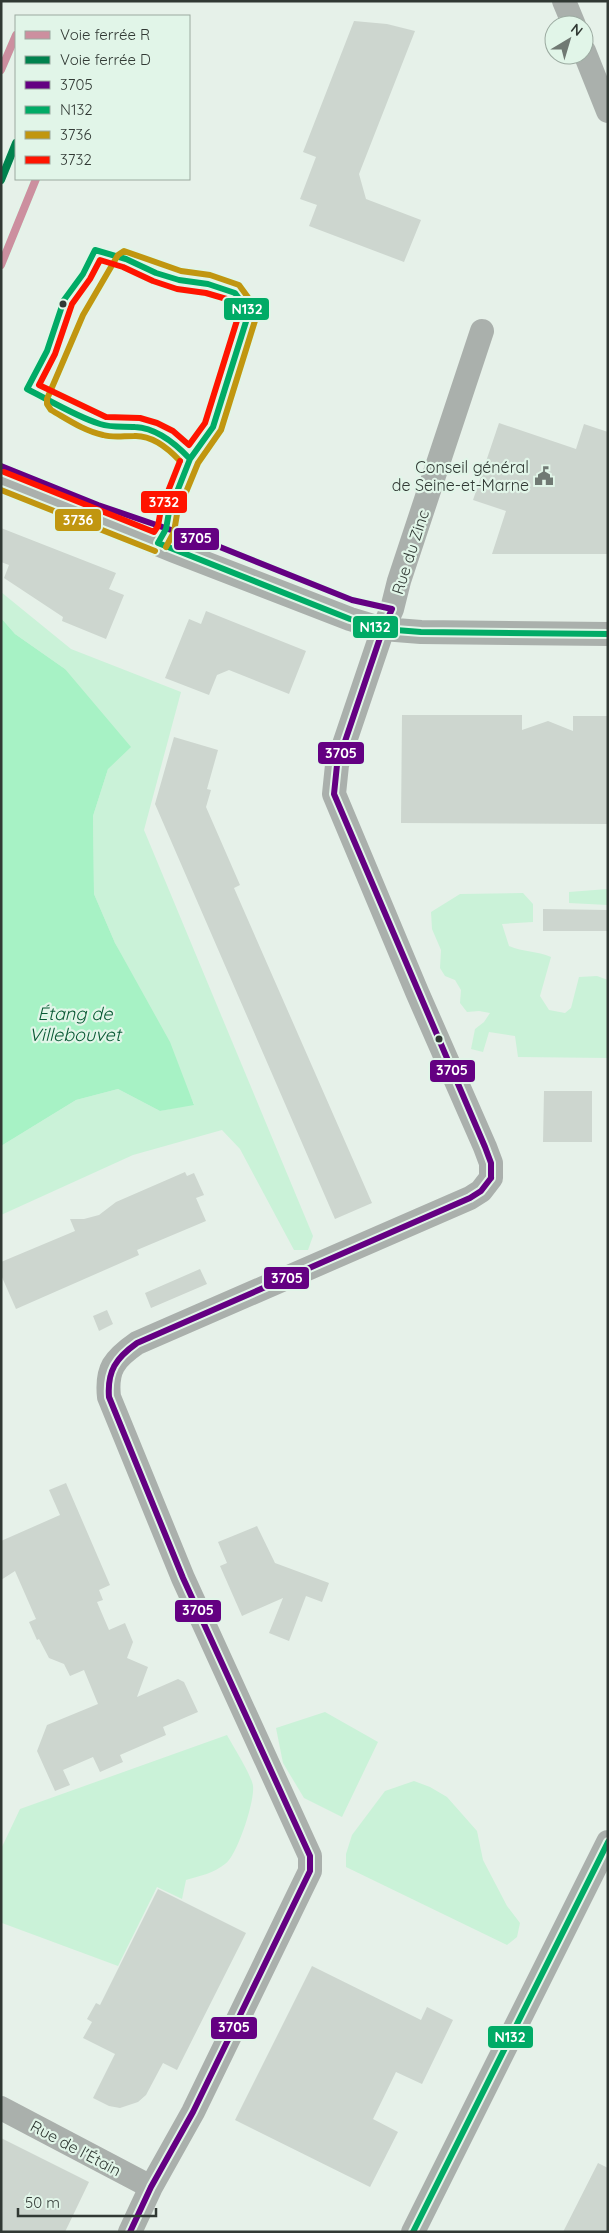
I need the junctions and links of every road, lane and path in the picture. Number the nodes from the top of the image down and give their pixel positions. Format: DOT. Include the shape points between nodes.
graph roads {
  1 [pos="564,1"];
  2 [pos="570,15"];
  3 [pos="590,65"];
  4 [pos="608,111"];
  5 [pos="482,331"];
  6 [pos="1,480"];
  7 [pos="383,629"];
  8 [pos="608,634"];
  9 [pos="608,1842"];
  10 [pos="1,2108"];
  11 [pos="151,2187"];
  12 [pos="130,2232"];
  13 [pos="414,2232"];
  1 -- 2 [label="street"];
  3 -- 4 [label="street"];
  5 -- 7 [label="street, Rue du Zinc"];
  6 -- 7 [label="street" via="174,551"];
  7 -- 8 [label="street"];
  7 -- 11 [label="street, Rue du Zinc" via="338,764 334,794 486,1147 491,1178 481,1191 470,1198 136,1343 124,1353 107,1378 110,1397 183,1578 310,1856 310,1871 193,2112"];
  9 -- 13 [label="street"];
  10 -- 11 [label="street, Rue de l'Étain"];
  11 -- 12 [label="street"];
}
